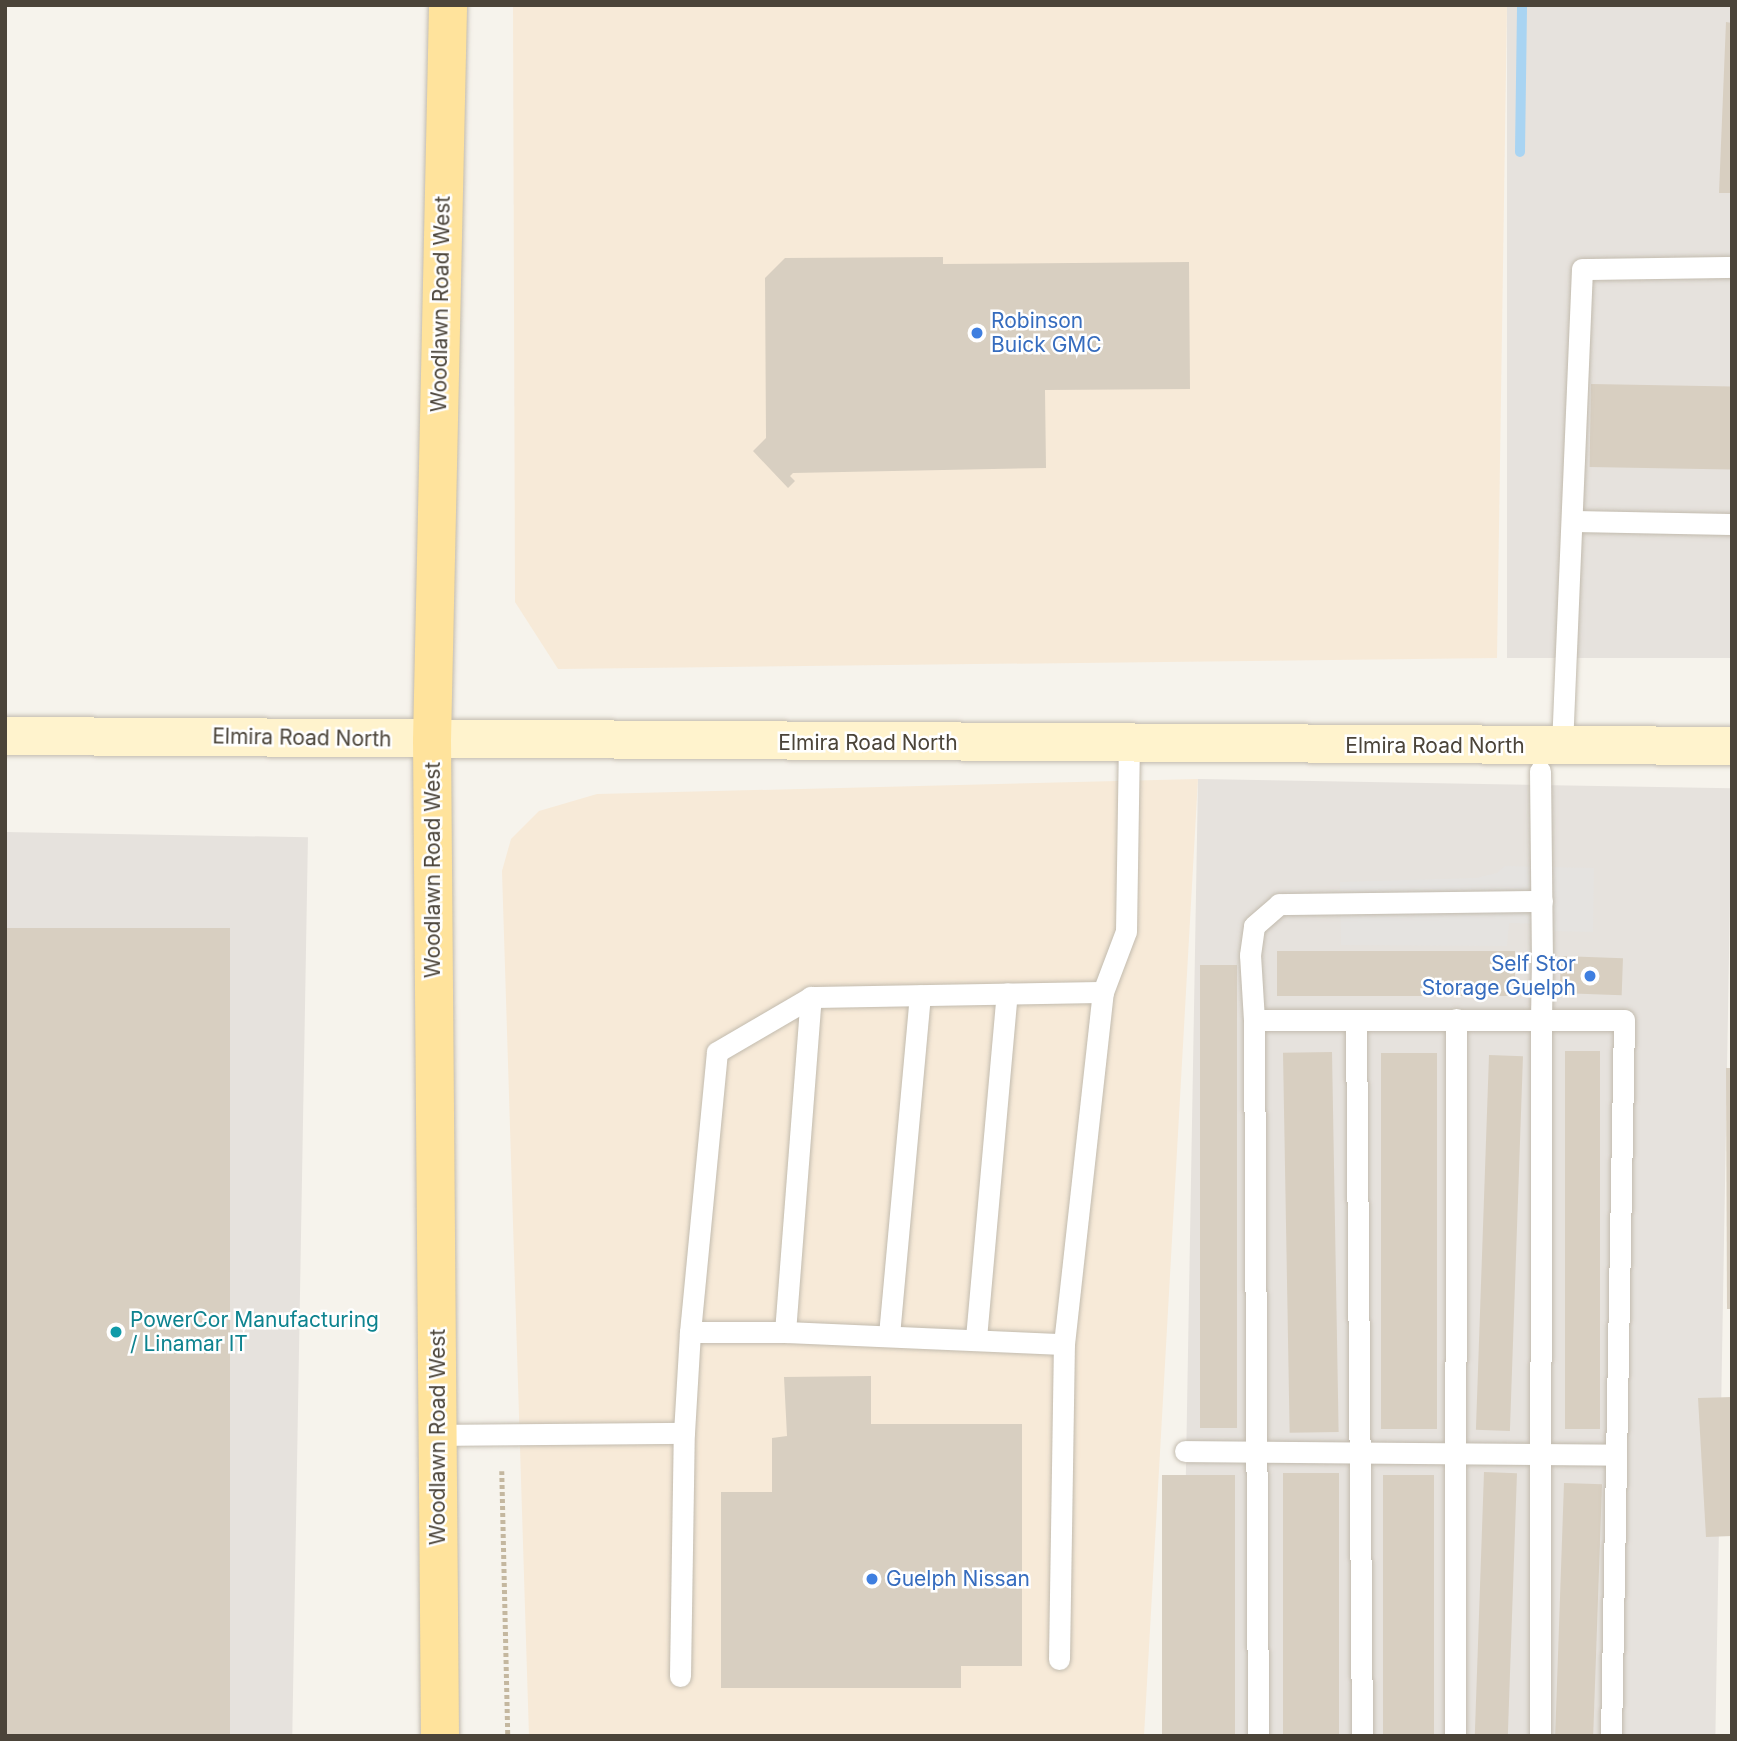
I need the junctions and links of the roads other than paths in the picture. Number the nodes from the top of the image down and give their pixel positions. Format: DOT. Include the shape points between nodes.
graph roads {
  1 [pos="448,5"];
  2 [pos="1732,267"];
  3 [pos="1572,521"];
  4 [pos="1732,524"];
  5 [pos="5,736"];
  6 [pos="432,741"];
  7 [pos="1129,745"];
  8 [pos="1732,746"];
  9 [pos="1551,759"];
  10 [pos="1542,901"];
  11 [pos="1103,992"];
  12 [pos="1007,993"];
  13 [pos="920,995"];
  14 [pos="811,998"];
  15 [pos="1456,1019"];
  16 [pos="1254,1020"];
  17 [pos="1541,1020"];
  18 [pos="1356,1021"];
  19 [pos="690,1332"];
  20 [pos="785,1332"];
  21 [pos="888,1335"];
  22 [pos="975,1338"];
  23 [pos="1065,1344"];
  24 [pos="684,1433"];
  25 [pos="438,1435"];
  26 [pos="1185,1451"];
  27 [pos="1257,1451"];
  28 [pos="1363,1452"];
  29 [pos="1455,1453"];
  30 [pos="1541,1453"];
  31 [pos="1615,1455"];
  32 [pos="1059,1659"];
  33 [pos="680,1676"];
  34 [pos="440,1736"];
  35 [pos="1258,1736"];
  36 [pos="1362,1736"];
  37 [pos="1455,1736"];
  38 [pos="1540,1736"];
  39 [pos="1611,1736"];
  1 -- 6 [label="main road, Woodlawn Road West"];
  2 -- 3 [label="lane" via="1582,269"];
  3 -- 4 [label="lane"];
  3 -- 9 [label="lane"];
  5 -- 6 [label="main road, Elmira Road North"];
  6 -- 7 [label="main road, Elmira Road North"];
  6 -- 25 [label="main road, Woodlawn Road West"];
  7 -- 9 [label="main road, Elmira Road North"];
  7 -- 11 [label="lane" via="1126,932"];
  8 -- 9 [label="main road, Elmira Road North"];
  9 -- 10 [label="lane"];
  10 -- 16 [label="lane" via="1279,904 1254,926 1250,955"];
  10 -- 17 [label="lane"];
  11 -- 12 [label="lane"];
  11 -- 23 [label="lane"];
  12 -- 13 [label="lane"];
  12 -- 22 [label="lane"];
  13 -- 14 [label="lane"];
  13 -- 21 [label="lane"];
  14 -- 19 [label="lane" via="717,1052"];
  14 -- 20 [label="lane"];
  15 -- 17 [label="lane"];
  15 -- 18 [label="lane"];
  15 -- 29 [label="lane"];
  16 -- 18 [label="lane"];
  16 -- 27 [label="lane"];
  17 -- 30 [label="lane"];
  17 -- 31 [label="lane" via="1624,1020"];
  18 -- 28 [label="lane"];
  19 -- 20 [label="lane"];
  19 -- 24 [label="lane"];
  20 -- 21 [label="lane"];
  21 -- 22 [label="lane"];
  22 -- 23 [label="lane"];
  23 -- 32 [label="lane"];
  24 -- 25 [label="lane"];
  24 -- 33 [label="lane"];
  25 -- 34 [label="main road, Woodlawn Road West"];
  26 -- 27 [label="lane"];
  27 -- 28 [label="lane"];
  27 -- 35 [label="lane"];
  28 -- 29 [label="lane"];
  28 -- 36 [label="lane"];
  29 -- 30 [label="lane"];
  29 -- 37 [label="lane"];
  30 -- 31 [label="lane"];
  30 -- 38 [label="lane"];
  31 -- 39 [label="lane"];
}
